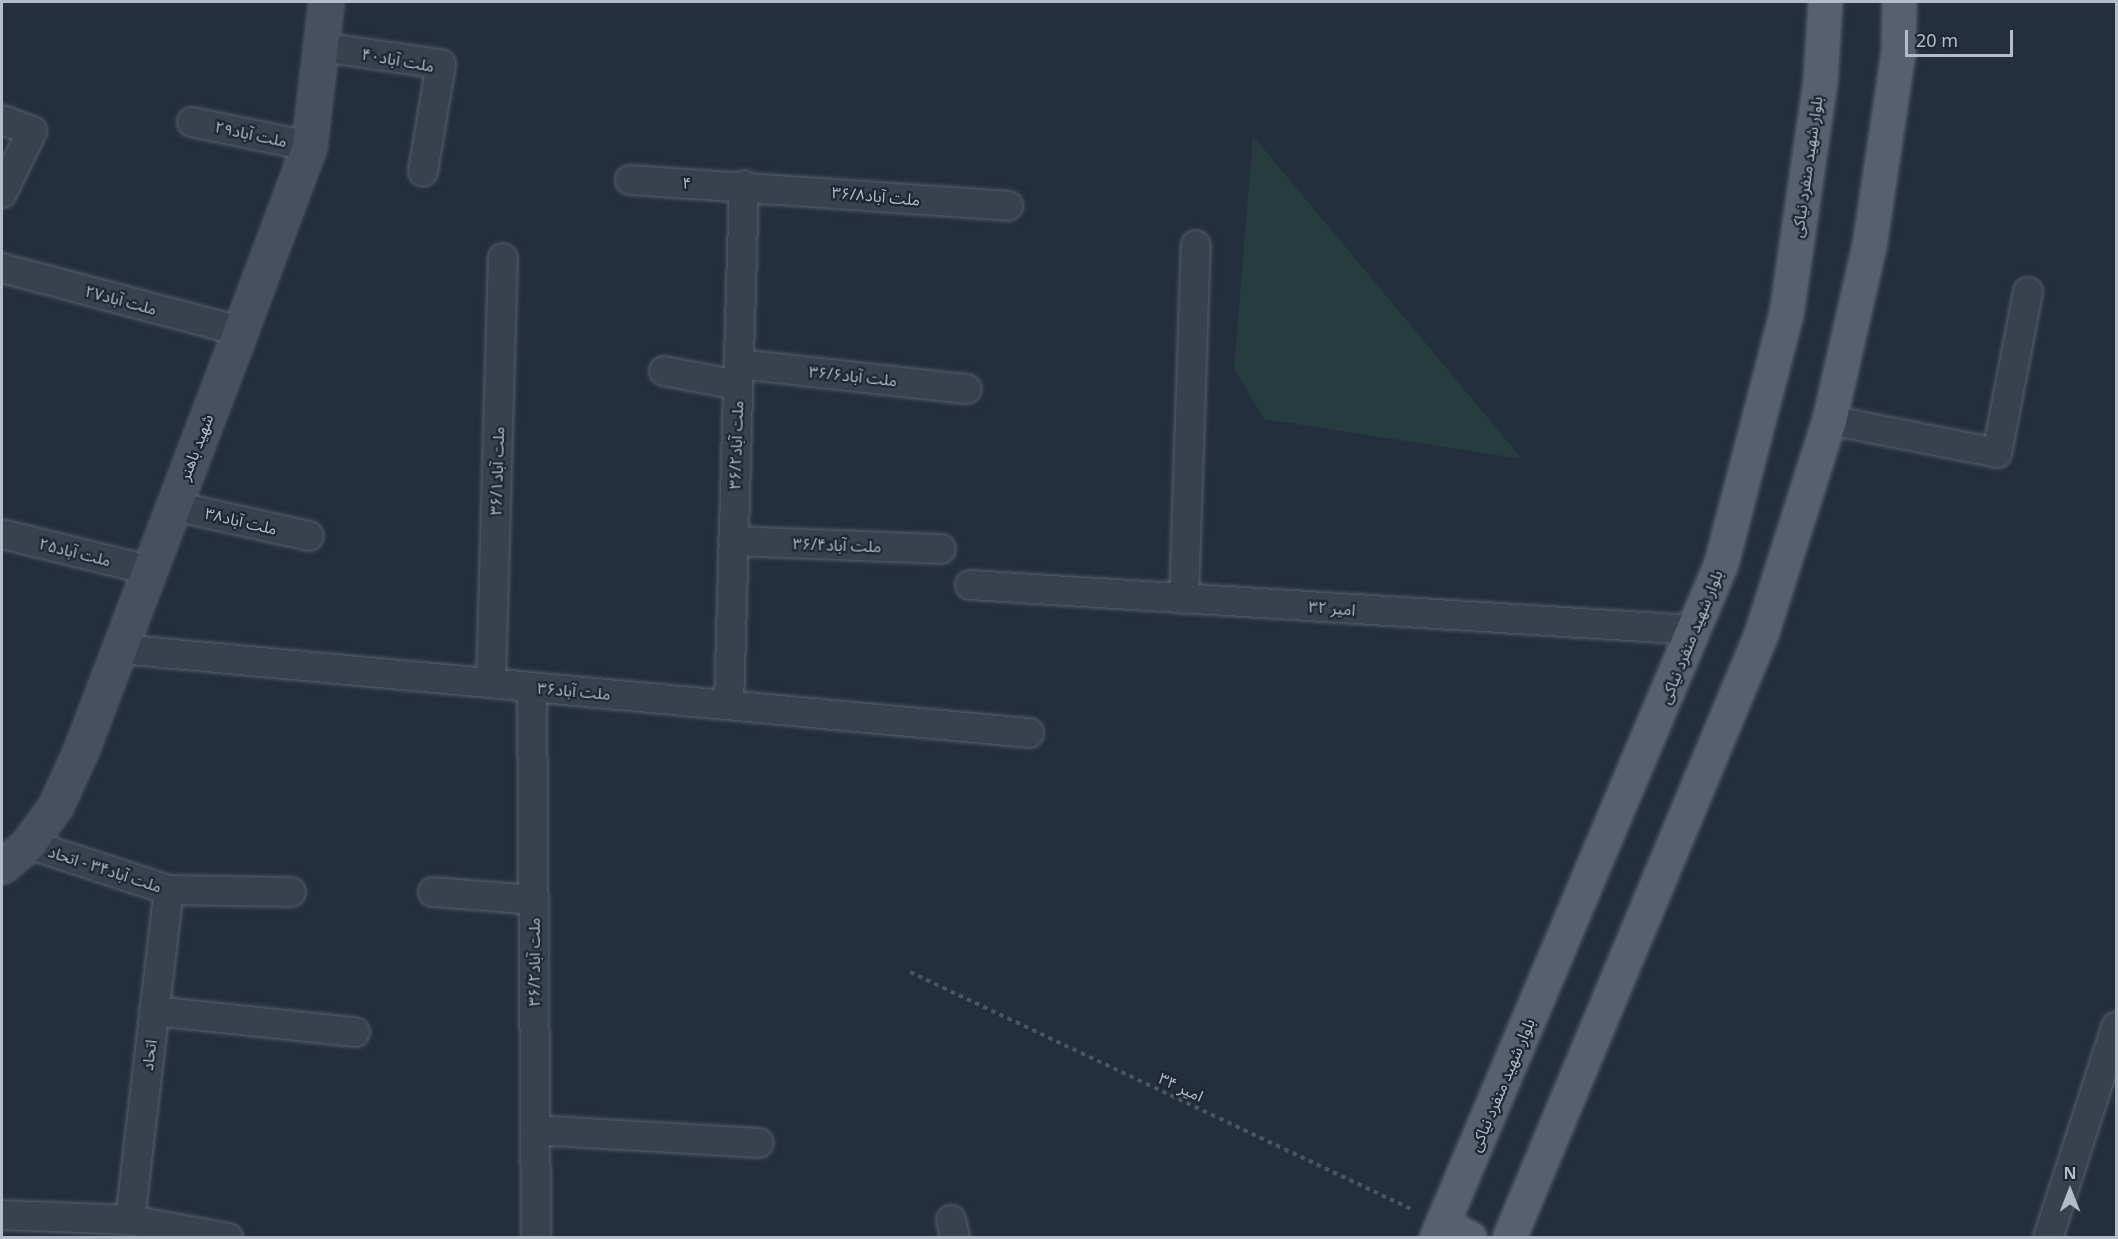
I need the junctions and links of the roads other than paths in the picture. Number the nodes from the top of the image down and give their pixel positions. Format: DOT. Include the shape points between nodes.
graph roads {
  1 [pos="326,2"];
  2 [pos="1825,2"];
  3 [pos="1899,2"];
  4 [pos="321,47"];
  5 [pos="2,120"];
  6 [pos="192,122"];
  7 [pos="309,146"];
  8 [pos="423,172"];
  9 [pos="630,180"];
  10 [pos="744,185"];
  11 [pos="2,193"];
  12 [pos="1008,206"];
  13 [pos="1196,245"];
  14 [pos="503,258"];
  15 [pos="2,268"];
  16 [pos="2028,292"];
  17 [pos="240,331"];
  18 [pos="664,371"];
  19 [pos="738,374"];
  20 [pos="967,389"];
  21 [pos="1829,420"];
  22 [pos="174,506"];
  23 [pos="2,534"];
  24 [pos="309,536"];
  25 [pos="733,541"];
  26 [pos="941,549"];
  27 [pos="150,570"];
  28 [pos="970,585"];
  29 [pos="1184,599"];
  30 [pos="1695,630"];
  31 [pos="120,649"];
  32 [pos="491,684"];
  33 [pos="532,687"];
  34 [pos="729,705"];
  35 [pos="1029,733"];
  36 [pos="28,844"];
  37 [pos="2,866"];
  38 [pos="169,890"];
  39 [pos="291,892"];
  40 [pos="433,892"];
  41 [pos="534,900"];
  42 [pos="154,1011"];
  43 [pos="2116,1027"];
  44 [pos="355,1032"];
  45 [pos="535,1130"];
  46 [pos="759,1143"];
  47 [pos="2,1215"];
  48 [pos="130,1220"];
  49 [pos="1449,1233"];
  50 [pos="228,1238"];
  51 [pos="536,1238"];
  52 [pos="1509,1238"];
  53 [pos="2048,1238"];
  1 -- 4 [label="street, شهید باهنر"];
  2 -- 30 [label="main road, بلوار شهید منفرد نیاکی" via="1820,81 1786,314 1721,563"];
  3 -- 21 [label="main road" via="1898,53 1869,246"];
  4 -- 7 [label="street, شهید باهنر"];
  4 -- 8 [label="street, ملت آباد۴۰" via="441,64"];
  5 -- 11 [label="street" via="32,131"];
  6 -- 7 [label="street, ملت آباد۲۹"];
  7 -- 17 [label="street, شهید باهنر"];
  9 -- 10 [label="street, ۴"];
  10 -- 12 [label="street, ملت آباد۳۶/۸"];
  10 -- 19 [label="street, ملت آباد۳۶/۲"];
  13 -- 29 [label="street"];
  14 -- 32 [label="street, ملت آباد۳۶/۱"];
  15 -- 17 [label="street, ملت آباد۲۷"];
  16 -- 21 [label="street" via="1997,453"];
  17 -- 22 [label="street, شهید باهنر"];
  18 -- 19 [label="street, ملت آباد۳۶/۶"];
  19 -- 20 [label="street, ملت آباد۳۶/۶"];
  19 -- 25 [label="street, ملت آباد۳۶/۲"];
  21 -- 52 [label="main road" via="1761,634"];
  22 -- 24 [label="street, ملت آباد۳۸"];
  22 -- 27 [label="street, شهید باهنر"];
  23 -- 27 [label="street, ملت آباد۲۵"];
  25 -- 26 [label="street, ملت آباد۳۶/۴"];
  25 -- 34 [label="street, ملت آباد۳۶/۲"];
  27 -- 31 [label="street, شهید باهنر"];
  28 -- 29 [label="street, امیر ۳۲"];
  29 -- 30 [label="street, امیر ۳۲"];
  30 -- 49 [label="main road, بلوار شهید منفرد نیاکی"];
  31 -- 32 [label="street, ملت آباد۳۶"];
  31 -- 36 [label="street, شهید باهنر" via="56,805"];
  32 -- 33 [label="street, ملت آباد۳۶"];
  33 -- 34 [label="street, ملت آباد۳۶"];
  33 -- 41 [label="street, ملت آباد۳۶/۲"];
  34 -- 35 [label="street, ملت آباد۳۶"];
  36 -- 37 [label="street, شهید باهنر"];
  36 -- 38 [label="street, ملت آباد۳۴ - اتحاد"];
  38 -- 39 [label="street, ملت آباد۳۴ - اتحاد"];
  38 -- 42 [label="street, اتحاد"];
  40 -- 41 [label="street"];
  41 -- 45 [label="street, ملت آباد۳۶/۲"];
  42 -- 44 [label="street"];
  42 -- 48 [label="street, اتحاد"];
  43 -- 53 [label="street"];
  45 -- 46 [label="street"];
  45 -- 51 [label="street, ملت آباد۳۶/۲"];
  47 -- 48 [label="street"];
  48 -- 50 [label="street"];
}
